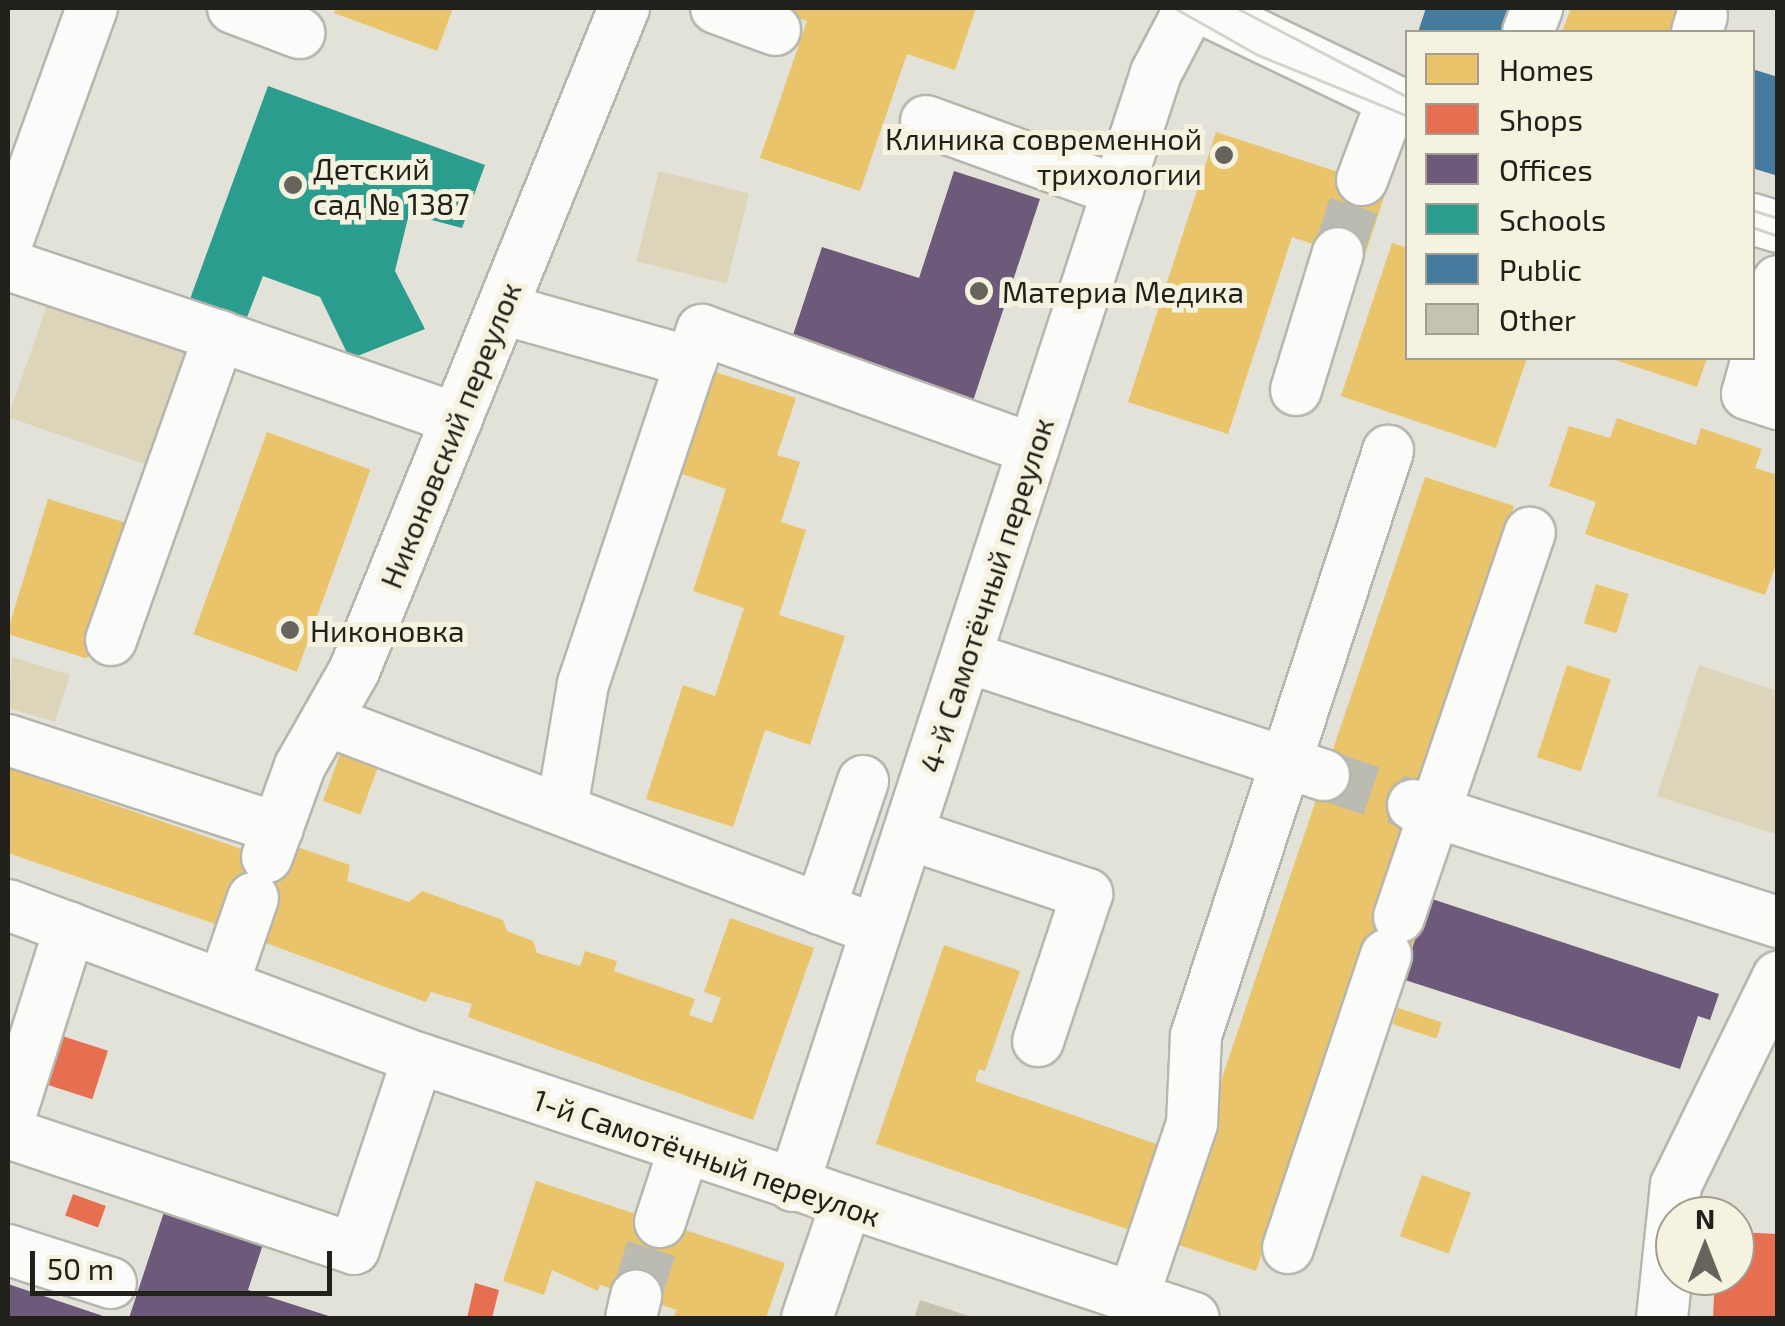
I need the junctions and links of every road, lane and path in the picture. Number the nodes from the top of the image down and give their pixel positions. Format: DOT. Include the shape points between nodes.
graph roads {
  1 [pos="92,8"];
  2 [pos="233,8"];
  3 [pos="624,8"];
  4 [pos="716,8"];
  5 [pos="1190,8"];
  6 [pos="1201,8"];
  7 [pos="775,30"];
  8 [pos="298,33"];
  9 [pos="1400,103"];
  10 [pos="926,121"];
  11 [pos="1362,180"];
  12 [pos="1118,192"];
  13 [pos="8,240"];
  14 [pos="1338,252"];
  15 [pos="8,265"];
  16 [pos="1778,281"];
  17 [pos="502,309"];
  18 [pos="219,336"];
  19 [pos="691,362"];
  20 [pos="1296,390"];
  21 [pos="1778,404"];
  22 [pos="456,419"];
  23 [pos="1033,449"];
  24 [pos="1388,450"];
  25 [pos="1530,533"];
  26 [pos="111,640"];
  27 [pos="967,656"];
  28 [pos="346,728"];
  29 [pos="8,740"];
  30 [pos="1305,769"];
  31 [pos="863,782"];
  32 [pos="562,808"];
  33 [pos="1424,808"];
  34 [pos="908,834"];
  35 [pos="266,861"];
  36 [pos="8,905"];
  37 [pos="820,909"];
  38 [pos="1778,922"];
  39 [pos="70,928"];
  40 [pos="876,930"];
  41 [pos="1778,977"];
  42 [pos="223,985"];
  43 [pos="1038,1041"];
  44 [pos="418,1058"];
  45 [pos="8,1123"];
  46 [pos="8,1133"];
  47 [pos="684,1149"];
  48 [pos="793,1186"];
  49 [pos="846,1205"];
  50 [pos="660,1222"];
  51 [pos="1288,1248"];
  52 [pos="8,1250"];
  53 [pos="111,1284"];
  54 [pos="1132,1298"];
  55 [pos="807,1318"];
  56 [pos="1194,1318"];
  57 [pos="1662,1318"];
  1 -- 13 [label="street"];
  2 -- 8 [label="street"];
  3 -- 17 [label="street, Никоновский переулок"];
  4 -- 7 [label="street"];
  5 -- 12 [label="street, 4-й Самотёчный переулок" via="1156,73"];
  6 -- 9 [label="street"];
  9 -- 11 [label="street"];
  10 -- 12 [label="street"];
  12 -- 23 [label="street, 4-й Самотёчный переулок"];
  14 -- 20 [label="street"];
  15 -- 18 [label="street"];
  16 -- 21 [label="street" via="1747,394"];
  17 -- 19 [label="street"];
  17 -- 22 [label="street, Никоновский переулок"];
  18 -- 22 [label="street"];
  18 -- 26 [label="street"];
  19 -- 23 [label="street" via="702,330"];
  19 -- 32 [label="street" via="583,684"];
  22 -- 35 [label="street, Никоновский переулок" via="354,671 300,766"];
  23 -- 27 [label="street, 4-й Самотёчный переулок"];
  24 -- 30 [label="street"];
  25 -- 33 [label="street"];
  27 -- 30 [label="street"];
  27 -- 34 [label="street, 4-й Самотёчный переулок"];
  28 -- 32 [label="street"];
  29 -- 35 [label="street"];
  30 -- 54 [label="street" via="1196,1036 1192,1124"];
  31 -- 37 [label="street"];
  32 -- 37 [label="street"];
  33 -- 38 [label="street"];
  33 -- 51 [label="street" via="1393,936"];
  34 -- 40 [label="street, 4-й Самотёчный переулок"];
  34 -- 43 [label="street" via="1087,894"];
  35 -- 42 [label="street, Никоновский переулок"];
  36 -- 39 [label="street, 1-й Самотёчный переулок"];
  37 -- 40 [label="street"];
  39 -- 42 [label="street, 1-й Самотёчный переулок"];
  39 -- 45 [label="street"];
  40 -- 48 [label="street, 4-й Самотёчный переулок"];
  41 -- 57 [label="street" via="1676,1185"];
  42 -- 44 [label="street, 1-й Самотёчный переулок"];
  44 -- 46 [label="street" via="354,1249"];
  44 -- 47 [label="street, 1-й Самотёчный переулок"];
  47 -- 48 [label="street, 1-й Самотёчный переулок"];
  47 -- 50 [label="street"];
  48 -- 49 [label="street, 1-й Самотёчный переулок"];
  49 -- 54 [label="street, 1-й Самотёчный переулок"];
  49 -- 55 [label="street"];
  52 -- 53 [label="street"];
  54 -- 56 [label="street, 1-й Самотёчный переулок"];
}
